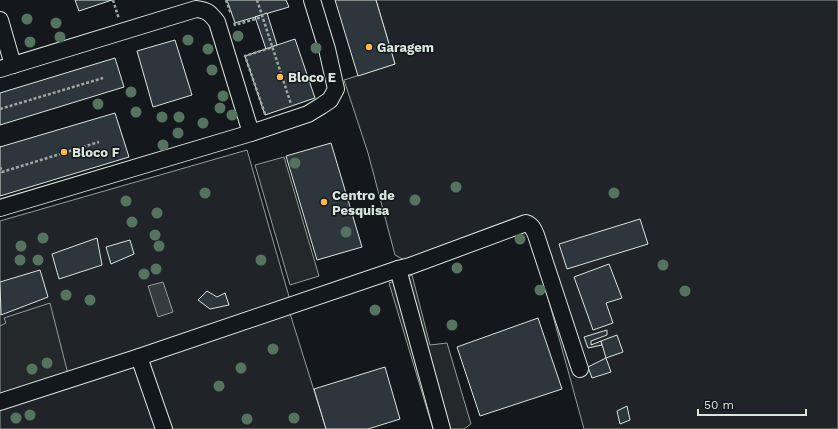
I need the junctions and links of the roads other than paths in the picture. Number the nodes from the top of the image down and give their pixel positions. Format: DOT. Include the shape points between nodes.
graph roads {
  1 [pos="312,0"];
  2 [pos="0,20"];
  3 [pos="7,67"];
  4 [pos="251,133"];
  5 [pos="0,208"];
  6 [pos="398,269"];
  7 [pos="139,357"];
  8 [pos="580,369"];
  9 [pos="0,402"];
  10 [pos="164,429"];
  11 [pos="442,429"];
  1 -- 4 [label="lane" via="336,89 330,100 308,114"];
  2 -- 3 [label="lane"];
  3 -- 4 [label="lane" via="196,9 204,10 217,22"];
  4 -- 5 [label="lane"];
  6 -- 7 [label="lane"];
  6 -- 8 [label="lane" via="526,223 530,225 536,235"];
  6 -- 11 [label="lane"];
  7 -- 9 [label="lane"];
  7 -- 10 [label="lane"];
}
